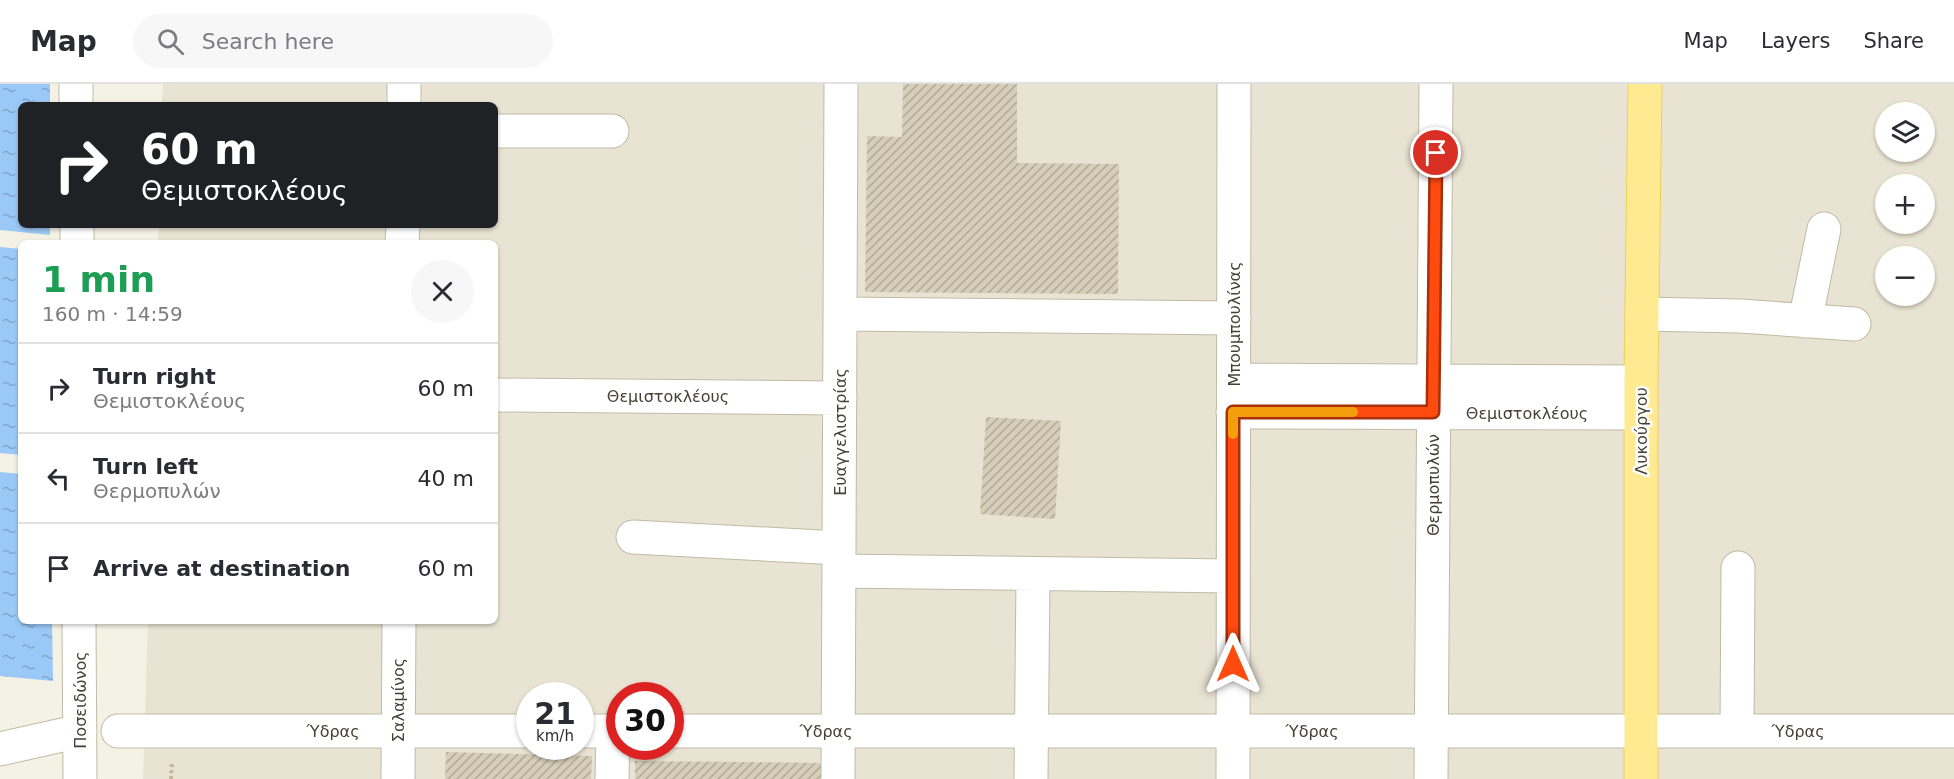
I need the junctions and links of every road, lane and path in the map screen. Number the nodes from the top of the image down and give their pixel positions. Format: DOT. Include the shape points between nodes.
graph roads {
  1 [pos="76,84"];
  2 [pos="404,84"];
  3 [pos="841,84"];
  4 [pos="1234,84"];
  5 [pos="1436,84"];
  6 [pos="1645,84"];
  7 [pos="76,102"];
  8 [pos="404,102"];
  9 [pos="498,131"];
  10 [pos="612,131"];
  11 [pos="1824,229"];
  12 [pos="840,314"];
  13 [pos="1642,314"];
  14 [pos="1234,318"];
  15 [pos="1805,321"];
  16 [pos="1854,324"];
  17 [pos="498,395"];
  18 [pos="1234,396"];
  19 [pos="1434,397"];
  20 [pos="840,398"];
  21 [pos="1641,398"];
  22 [pos="633,537"];
  23 [pos="839,560"];
  24 [pos="1738,568"];
  25 [pos="1033,574"];
  26 [pos="1233,576"];
  27 [pos="79,624"];
  28 [pos="399,624"];
  29 [pos="118,731"];
  30 [pos="398,731"];
  31 [pos="516,731"];
  32 [pos="684,731"];
  33 [pos="839,731"];
  34 [pos="1032,731"];
  35 [pos="1233,731"];
  36 [pos="1431,731"];
  37 [pos="1640,731"];
  38 [pos="1737,731"];
  39 [pos="1954,731"];
  40 [pos="80,732"];
  41 [pos="0,749"];
  42 [pos="614,760"];
  43 [pos="80,779"];
  44 [pos="398,779"];
  45 [pos="612,779"];
  46 [pos="838,779"];
  47 [pos="1031,779"];
  48 [pos="1233,779"];
  49 [pos="1431,779"];
  50 [pos="1641,779"];
  1 -- 7 [label="street"];
  2 -- 8 [label="street"];
  3 -- 12 [label="street, Ευαγγελιστρίας"];
  4 -- 14 [label="street, Μπουμπουλίνας"];
  5 -- 19 [label="street, Θερμοπυλών"];
  6 -- 13 [label="main road, Λυκούργου"];
  9 -- 10 [label="street"];
  11 -- 15 [label="street"];
  12 -- 14 [label="street"];
  12 -- 20 [label="street, Ευαγγελιστρίας"];
  13 -- 15 [label="street"];
  13 -- 21 [label="main road, Λυκούργου"];
  14 -- 18 [label="street, Μπουμπουλίνας"];
  15 -- 16 [label="street"];
  17 -- 20 [label="street, Θεμιστοκλέους"];
  18 -- 19 [label="street, Θεμιστοκλέους"];
  18 -- 26 [label="street, Μπουμπουλίνας"];
  19 -- 21 [label="street, Θεμιστοκλέους"];
  19 -- 36 [label="street, Θερμοπυλών"];
  20 -- 23 [label="street, Ευαγγελιστρίας"];
  21 -- 37 [label="main road, Λυκούργου"];
  22 -- 23 [label="street"];
  23 -- 25 [label="street"];
  23 -- 33 [label="street, Ευαγγελιστρίας"];
  24 -- 38 [label="street"];
  25 -- 26 [label="street"];
  25 -- 34 [label="street"];
  26 -- 35 [label="street, Μπουμπουλίνας"];
  27 -- 40 [label="street, Ποσειδώνος"];
  28 -- 30 [label="street, Σαλαμίνος"];
  29 -- 30 [label="street, Ύδρας"];
  30 -- 31 [label="street, Ύδρας"];
  30 -- 44 [label="street, Σαλαμίνος"];
  32 -- 33 [label="street, Ύδρας"];
  33 -- 34 [label="street, Ύδρας"];
  33 -- 46 [label="street, Ευαγγελιστρίας"];
  34 -- 35 [label="street, Ύδρας"];
  34 -- 47 [label="street"];
  35 -- 36 [label="street, Ύδρας"];
  35 -- 48 [label="street, Μπουμπουλίνας"];
  36 -- 37 [label="street, Ύδρας"];
  36 -- 49 [label="street, Θερμοπυλών"];
  37 -- 38 [label="street, Ύδρας"];
  37 -- 50 [label="main road, Λυκούργου"];
  38 -- 39 [label="street, Ύδρας"];
  40 -- 41 [label="street"];
  40 -- 43 [label="street, Ποσειδώνος"];
  42 -- 45 [label="street"];
}
